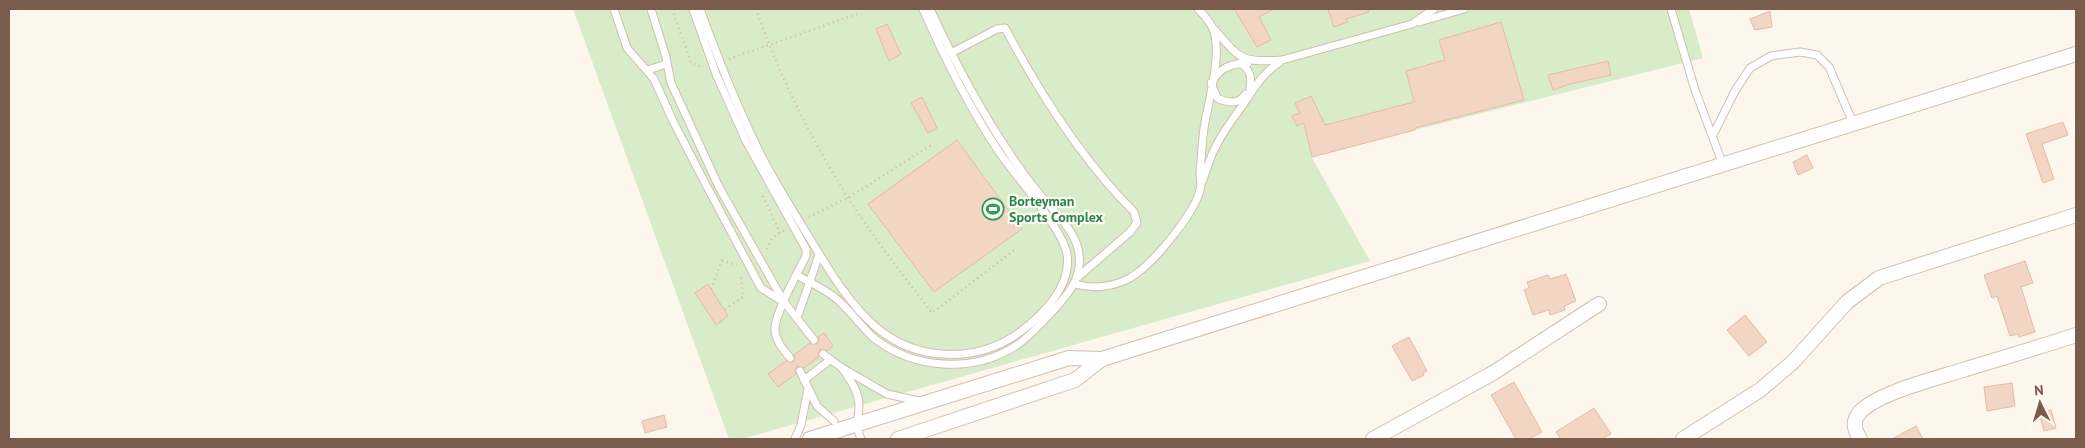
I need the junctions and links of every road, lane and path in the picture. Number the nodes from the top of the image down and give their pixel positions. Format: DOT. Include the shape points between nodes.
graph roads {
  1 [pos="614,9"];
  2 [pos="651,9"];
  3 [pos="693,9"];
  4 [pos="700,9"];
  5 [pos="756,9"];
  6 [pos="923,9"];
  7 [pos="930,9"];
  8 [pos="1198,9"];
  9 [pos="1434,9"];
  10 [pos="1464,9"];
  11 [pos="1671,9"];
  12 [pos="857,14"];
  13 [pos="1412,24"];
  14 [pos="1212,26"];
  15 [pos="769,45"];
  16 [pos="951,53"];
  17 [pos="2076,54"];
  18 [pos="1282,60"];
  19 [pos="720,62"];
  20 [pos="1261,62"];
  21 [pos="1240,63"];
  22 [pos="666,64"];
  23 [pos="1269,69"];
  24 [pos="648,70"];
  25 [pos="1212,83"];
  26 [pos="1250,88"];
  27 [pos="1853,123"];
  28 [pos="1713,135"];
  29 [pos="933,144"];
  30 [pos="1724,165"];
  31 [pos="1201,186"];
  32 [pos="848,198"];
  33 [pos="2076,215"];
  34 [pos="796,224"];
  35 [pos="1017,248"];
  36 [pos="820,255"];
  37 [pos="758,257"];
  38 [pos="747,262"];
  39 [pos="740,266"];
  40 [pos="797,275"];
  41 [pos="1078,277"];
  42 [pos="810,282"];
  43 [pos="1074,284"];
  44 [pos="710,289"];
  45 [pos="784,302"];
  46 [pos="1599,304"];
  47 [pos="725,309"];
  48 [pos="797,318"];
  49 [pos="2076,335"];
  50 [pos="814,340"];
  51 [pos="823,354"];
  52 [pos="790,358"];
  53 [pos="1102,359"];
  54 [pos="830,360"];
  55 [pos="842,368"];
  56 [pos="800,371"];
  57 [pos="804,380"];
  58 [pos="808,389"];
  59 [pos="929,403"];
  60 [pos="834,421"];
  61 [pos="856,426"];
  62 [pos="795,439"];
  63 [pos="810,439"];
  64 [pos="861,439"];
  65 [pos="898,439"];
  66 [pos="1373,439"];
  67 [pos="1683,439"];
  68 [pos="1860,439"];
  1 -- 24 [label="lane" via="627,48"];
  2 -- 22 [label="lane"];
  3 -- 34 [label="lane" via="723,91 755,159"];
  4 -- 19 [label="lane"];
  5 -- 15 [label="path"];
  6 -- 36 [label="lane" via="985,130 1062,240 1067,255 1062,287 1042,312 1010,339 969,354 938,354 901,344 875,327 854,304"];
  7 -- 16 [label="lane"];
  8 -- 14 [label="lane"];
  9 -- 13 [label="lane"];
  10 -- 13 [label="lane"];
  11 -- 28 [label="lane" via="1695,90"];
  12 -- 15 [label="path"];
  13 -- 18 [label="lane"];
  14 -- 20 [label="lane" via="1243,59"];
  14 -- 25 [label="lane" via="1216,39"];
  15 -- 19 [label="path"];
  15 -- 32 [label="path" via="812,138"];
  16 -- 41 [label="lane" via="987,120 1068,229 1081,262"];
  16 -- 41 [label="lane" via="1005,28 1070,134 1134,212 1137,224"];
  17 -- 27 [label="street"];
  18 -- 20 [label="lane"];
  18 -- 23 [label="lane"];
  19 -- 34 [label="lane"];
  20 -- 21 [label="lane"];
  21 -- 25 [label="lane" via="1226,66 1216,74"];
  21 -- 26 [label="lane" via="1250,74"];
  22 -- 24 [label="lane"];
  22 -- 37 [label="lane" via="700,150"];
  23 -- 26 [label="lane"];
  23 -- 31 [label="lane" via="1256,82 1217,141"];
  24 -- 38 [label="lane"];
  25 -- 26 [label="lane" via="1217,98 1233,103 1242,99"];
  25 -- 31 [label="lane" via="1201,151"];
  27 -- 28 [label="lane" via="1829,67 1818,55 1800,52 1771,56 1750,68"];
  27 -- 30 [label="street"];
  28 -- 30 [label="lane"];
  29 -- 32 [label="path"];
  30 -- 53 [label="street"];
  31 -- 43 [label="lane" via="1188,216 1145,266 1130,278 1109,286 1088,288"];
  32 -- 34 [label="path"];
  32 -- 35 [label="path" via="932,313"];
  33 -- 67 [label="street" via="1879,278 1847,302 1793,362 1767,384"];
  34 -- 36 [label="lane"];
  34 -- 37 [label="path" via="773,237 765,253"];
  34 -- 40 [label="lane" via="806,249"];
  36 -- 42 [label="lane"];
  37 -- 45 [label="lane"];
  38 -- 39 [label="path"];
  38 -- 45 [label="lane" via="761,288"];
  39 -- 44 [label="path" via="722,261"];
  39 -- 47 [label="path" via="744,297"];
  40 -- 42 [label="lane"];
  40 -- 45 [label="lane"];
  41 -- 43 [label="lane"];
  42 -- 43 [label="lane" via="832,296 863,328 893,350 917,360 961,365 984,360 1015,346 1049,315"];
  42 -- 48 [label="lane"];
  45 -- 48 [label="lane"];
  45 -- 52 [label="lane" via="774,330"];
  46 -- 66 [label="street" via="1493,373"];
  48 -- 50 [label="lane"];
  49 -- 68 [label="street" via="1910,387 1879,400 1854,420"];
  51 -- 54 [label="lane"];
  53 -- 59 [label="street" via="1069,358"];
  53 -- 65 [label="street" via="1075,380"];
  54 -- 55 [label="lane"];
  54 -- 57 [label="lane"];
  55 -- 59 [label="lane" via="886,394"];
  55 -- 61 [label="lane" via="855,388 859,404"];
  56 -- 57 [label="lane"];
  57 -- 58 [label="lane"];
  58 -- 60 [label="lane" via="817,406"];
  58 -- 62 [label="lane" via="801,426"];
  59 -- 61 [label="street"];
  61 -- 63 [label="street"];
  61 -- 64 [label="lane"];
}
